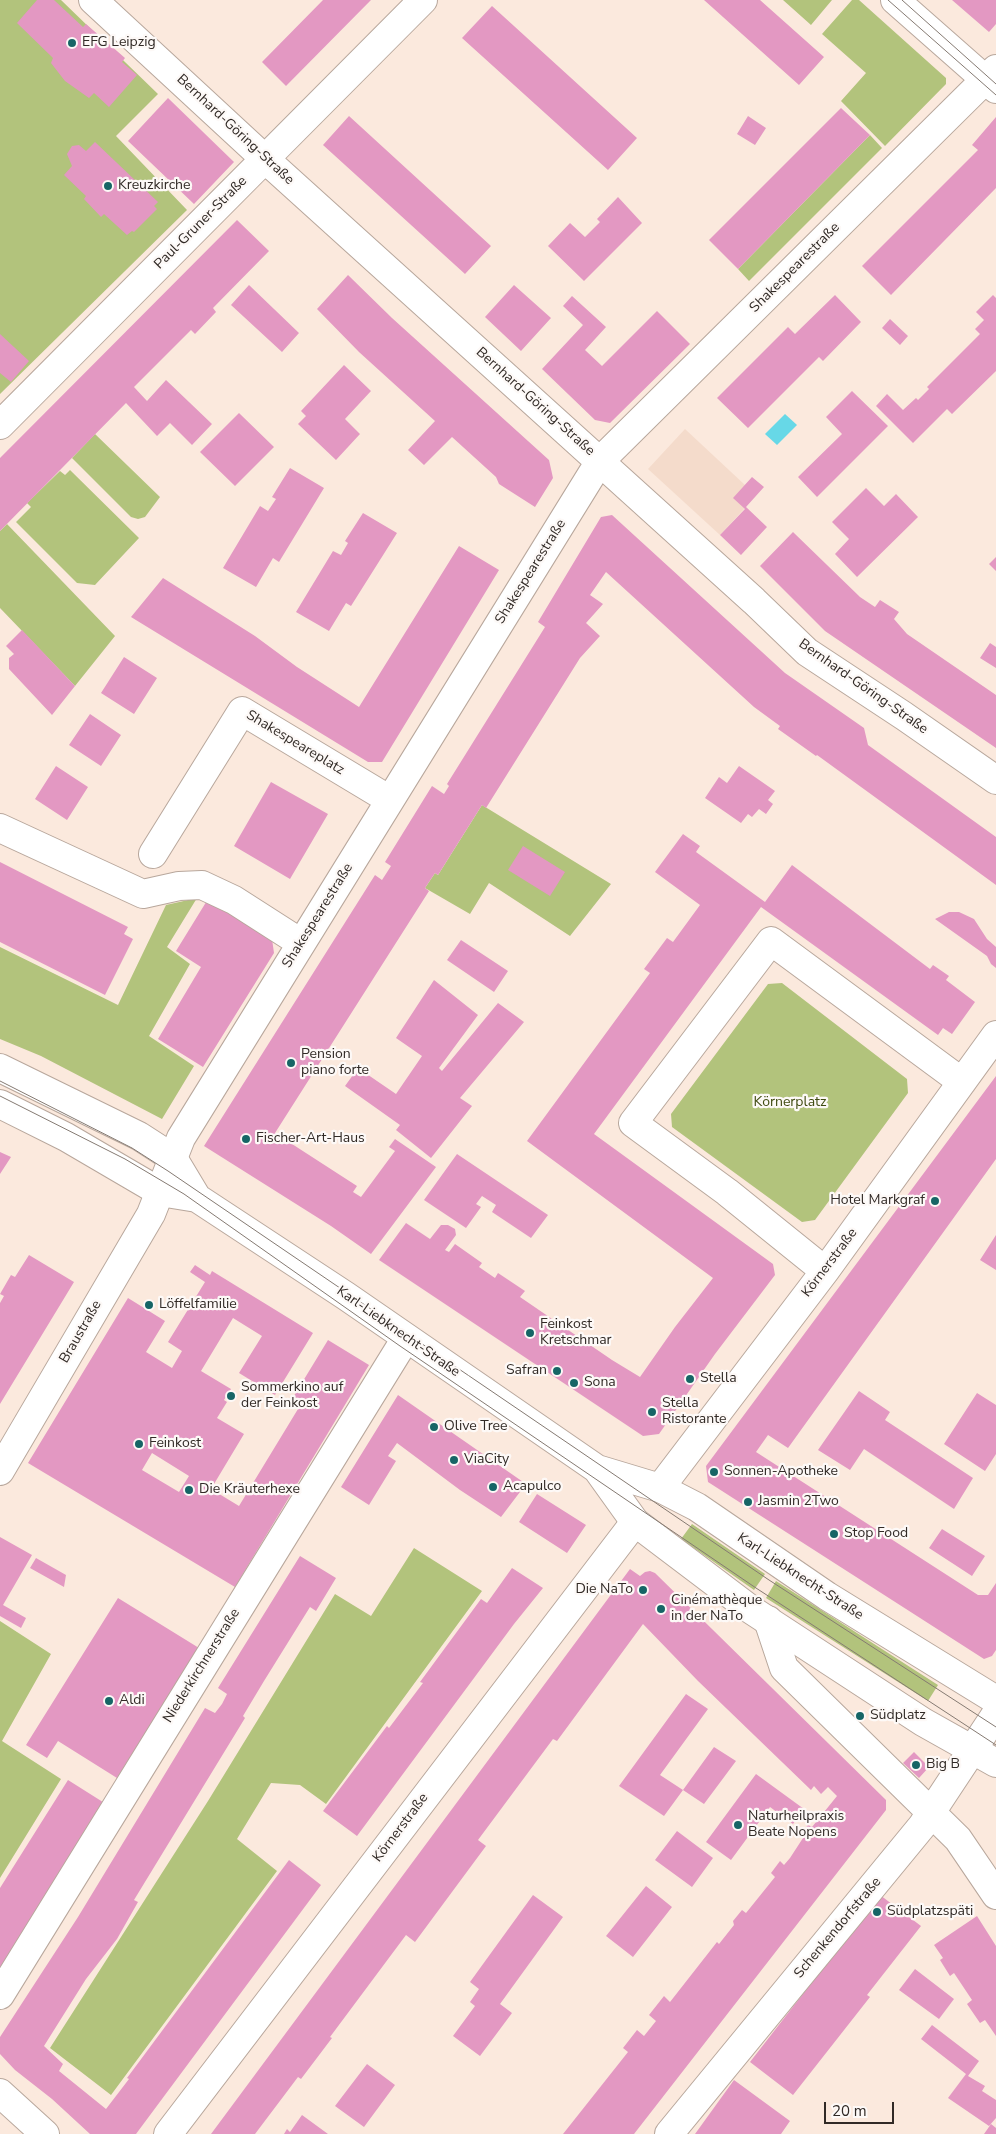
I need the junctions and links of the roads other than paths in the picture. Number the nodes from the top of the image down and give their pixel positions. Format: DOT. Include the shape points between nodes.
graph roads {
  1 [pos="93,0"];
  2 [pos="424,0"];
  3 [pos="895,0"];
  4 [pos="993,80"];
  5 [pos="265,159"];
  6 [pos="0,425"];
  7 [pos="600,461"];
  8 [pos="996,780"];
  9 [pos="390,800"];
  10 [pos="0,828"];
  11 [pos="154,854"];
  12 [pos="301,943"];
  13 [pos="996,1035"];
  14 [pos="0,1068"];
  15 [pos="962,1082"];
  16 [pos="0,1104"];
  17 [pos="173,1158"];
  18 [pos="160,1192"];
  19 [pos="198,1198"];
  20 [pos="825,1271"];
  21 [pos="406,1338"];
  22 [pos="597,1469"];
  23 [pos="0,1471"];
  24 [pos="660,1488"];
  25 [pos="632,1526"];
  26 [pos="768,1620"];
  27 [pos="996,1700"];
  28 [pos="996,1714"];
  29 [pos="973,1749"];
  30 [pos="996,1763"];
  31 [pos="931,1813"];
  32 [pos="996,1895"];
  33 [pos="0,1994"];
  34 [pos="0,2093"];
  35 [pos="45,2134"];
  36 [pos="168,2134"];
  37 [pos="669,2134"];
  1 -- 5 [label="street, Bernhard-Göring-Straße"];
  2 -- 5 [label="street, Paul-Gruner-Straße"];
  3 -- 4 [label="street"];
  4 -- 7 [label="street, Shakespearestraße"];
  5 -- 6 [label="street, Paul-Gruner-Straße"];
  5 -- 7 [label="street, Bernhard-Göring-Straße"];
  7 -- 8 [label="street, Bernhard-Göring-Straße" via="807,652"];
  7 -- 9 [label="street, Shakespearestraße"];
  9 -- 11 [label="street, Shakespeareplatz" via="242,711"];
  9 -- 12 [label="street, Shakespearestraße"];
  10 -- 12 [label="street" via="143,894 202,885 234,900"];
  12 -- 17 [label="street, Shakespearestraße" via="181,1138"];
  13 -- 15 [label="street, Körnerstraße"];
  14 -- 17 [label="street, Karl-Liebknecht-Straße" via="139,1136"];
  15 -- 20 [label="street, Körnerstraße"];
  15 -- 20 [label="street" via="771,941 633,1124 727,1192"];
  16 -- 18 [label="street, Karl-Liebknecht-Straße" via="66,1137"];
  17 -- 18 [label="street"];
  17 -- 19 [label="street, Karl-Liebknecht-Straße"];
  18 -- 19 [label="street, Karl-Liebknecht-Straße"];
  18 -- 23 [label="street, Braustraße" via="151,1214"];
  19 -- 21 [label="street, Karl-Liebknecht-Straße"];
  20 -- 24 [label="street, Körnerstraße"];
  21 -- 22 [label="street, Karl-Liebknecht-Straße"];
  21 -- 33 [label="street, Niederkirchnerstraße"];
  22 -- 24 [label="street, Karl-Liebknecht-Straße"];
  22 -- 25 [label="street, Karl-Liebknecht-Straße"];
  24 -- 27 [label="street, Karl-Liebknecht-Straße" via="697,1507 826,1596"];
  25 -- 26 [label="street, Karl-Liebknecht-Straße"];
  25 -- 36 [label="street, Körnerstraße"];
  26 -- 29 [label="street, Karl-Liebknecht-Straße" via="923,1722"];
  26 -- 31 [label="street" via="784,1668"];
  28 -- 29 [label="street, Schenkendorfstraße"];
  29 -- 30 [label="street, Karl-Liebknecht-Straße"];
  29 -- 31 [label="street, Schenkendorfstraße"];
  31 -- 32 [label="street" via="958,1839"];
  31 -- 37 [label="street, Schenkendorfstraße"];
  34 -- 35 [label="street"];
}
